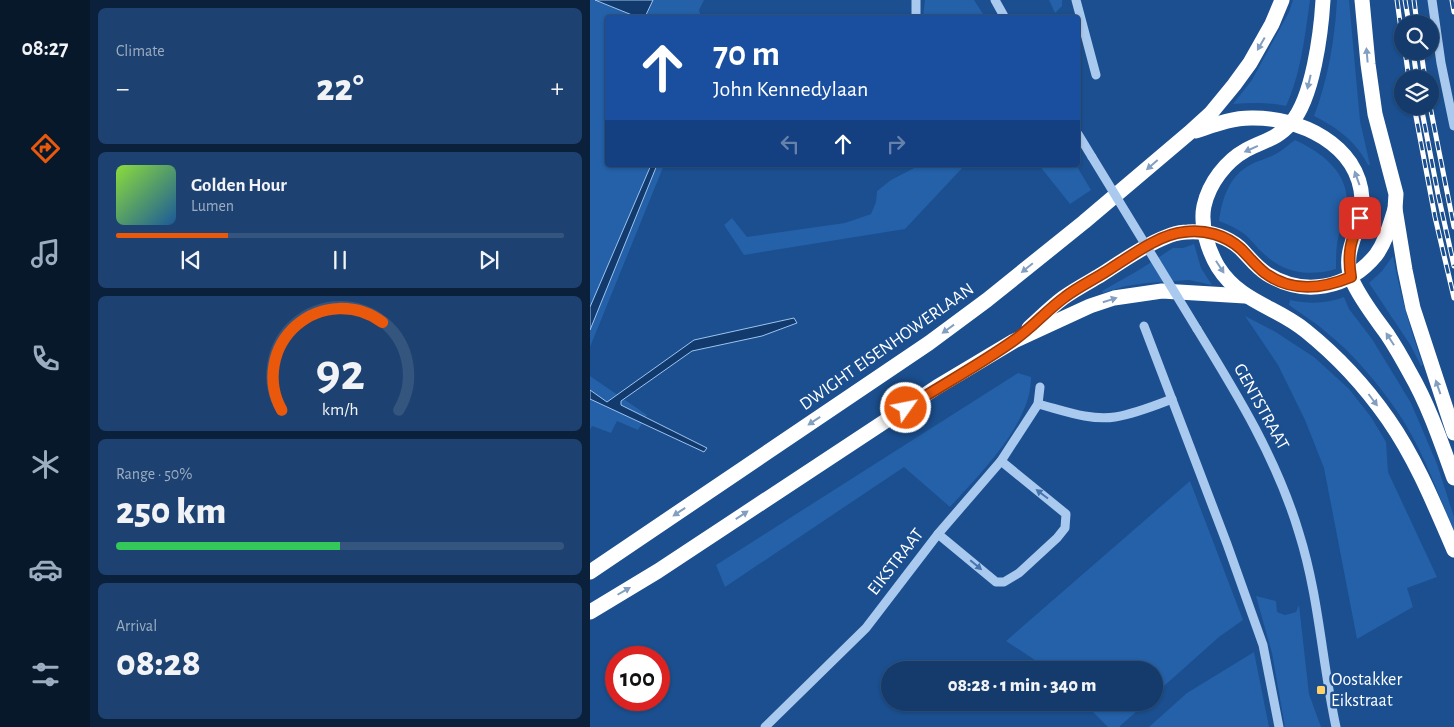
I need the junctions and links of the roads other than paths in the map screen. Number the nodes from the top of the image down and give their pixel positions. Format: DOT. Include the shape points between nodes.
graph roads {
  1 [pos="916,0"];
  2 [pos="995,0"];
  3 [pos="1076,0"];
  4 [pos="1282,0"];
  5 [pos="1323,0"];
  6 [pos="1362,0"];
  7 [pos="1432,0"];
  8 [pos="916,15"];
  9 [pos="1003,15"];
  10 [pos="1096,75"];
  11 [pos="1291,122"];
  12 [pos="1454,126"];
  13 [pos="1190,133"];
  14 [pos="1080,137"];
  15 [pos="1396,209"];
  16 [pos="1205,232"];
  17 [pos="1351,277"];
  18 [pos="1245,296"];
  19 [pos="1144,326"];
  20 [pos="1014,341"];
  21 [pos="1040,387"];
  22 [pos="1172,399"];
  23 [pos="1038,404"];
  24 [pos="1454,433"];
  25 [pos="1001,461"];
  26 [pos="1454,478"];
  27 [pos="938,534"];
  28 [pos="1454,550"];
  29 [pos="590,572"];
  30 [pos="590,612"];
  31 [pos="766,727"];
  32 [pos="1278,727"];
  33 [pos="1336,727"];
  1 -- 8 [label="street"];
  2 -- 9 [label="street"];
  3 -- 10 [label="street"];
  4 -- 13 [label="highway, DWIGHT EISENHOWERLAAN, one-way" via="1250,63 1211,113"];
  5 -- 11 [label="highway, one-way" via="1317,47 1305,97"];
  15 -- 6 [label="highway, one-way" via="1396,194 1375,114"];
  7 -- 12 [label="street"];
  11 -- 13 [label="highway, DWIGHT EISENHOWERLAAN" via="1232,120"];
  11 -- 16 [label="highway, one-way" via="1278,135 1247,149 1222,170 1204,205"];
  17 -- 11 [label="highway, DWIGHT EISENHOWERLAAN, one-way" via="1348,261 1360,218 1360,185 1353,167 1331,143 1316,132"];
  13 -- 29 [label="highway, DWIGHT EISENHOWERLAAN, one-way" via="1084,222 929,343"];
  14 -- 33 [label="street, GENTSTRAAT, bridge" via="1197,329 1270,457 1300,534"];
  15 -- 17 [label="highway" via="1377,254"];
  24 -- 15 [label="highway, one-way" via="1413,308"];
  16 -- 17 [label="highway" via="1220,235 1265,273 1297,287 1312,288"];
  16 -- 18 [label="highway, one-way" via="1218,267"];
  16 -- 20 [label="highway" via="1169,235 1147,247 1064,297"];
  26 -- 17 [label="highway, DWIGHT EISENHOWERLAAN, one-way" via="1428,406 1388,337 1363,302"];
  20 -- 18 [label="highway, one-way" via="1114,298 1162,291"];
  18 -- 28 [label="highway, one-way" via="1304,330 1342,363 1364,388 1409,455"];
  19 -- 22 [label="street"];
  30 -- 20 [label="highway, one-way" via="658,571 937,387"];
  21 -- 23 [label="street, EIKSTRAAT"];
  22 -- 23 [label="street" via="1115,417 1090,416"];
  22 -- 32 [label="street" via="1263,645"];
  23 -- 25 [label="street, EIKSTRAAT"];
  25 -- 27 [label="street, EIKSTRAAT"];
  27 -- 25 [label="street, one-way" via="996,582 1004,582 1019,573 1057,538 1065,528 1066,514"];
  27 -- 31 [label="street, EIKSTRAAT" via="866,628"];
}
